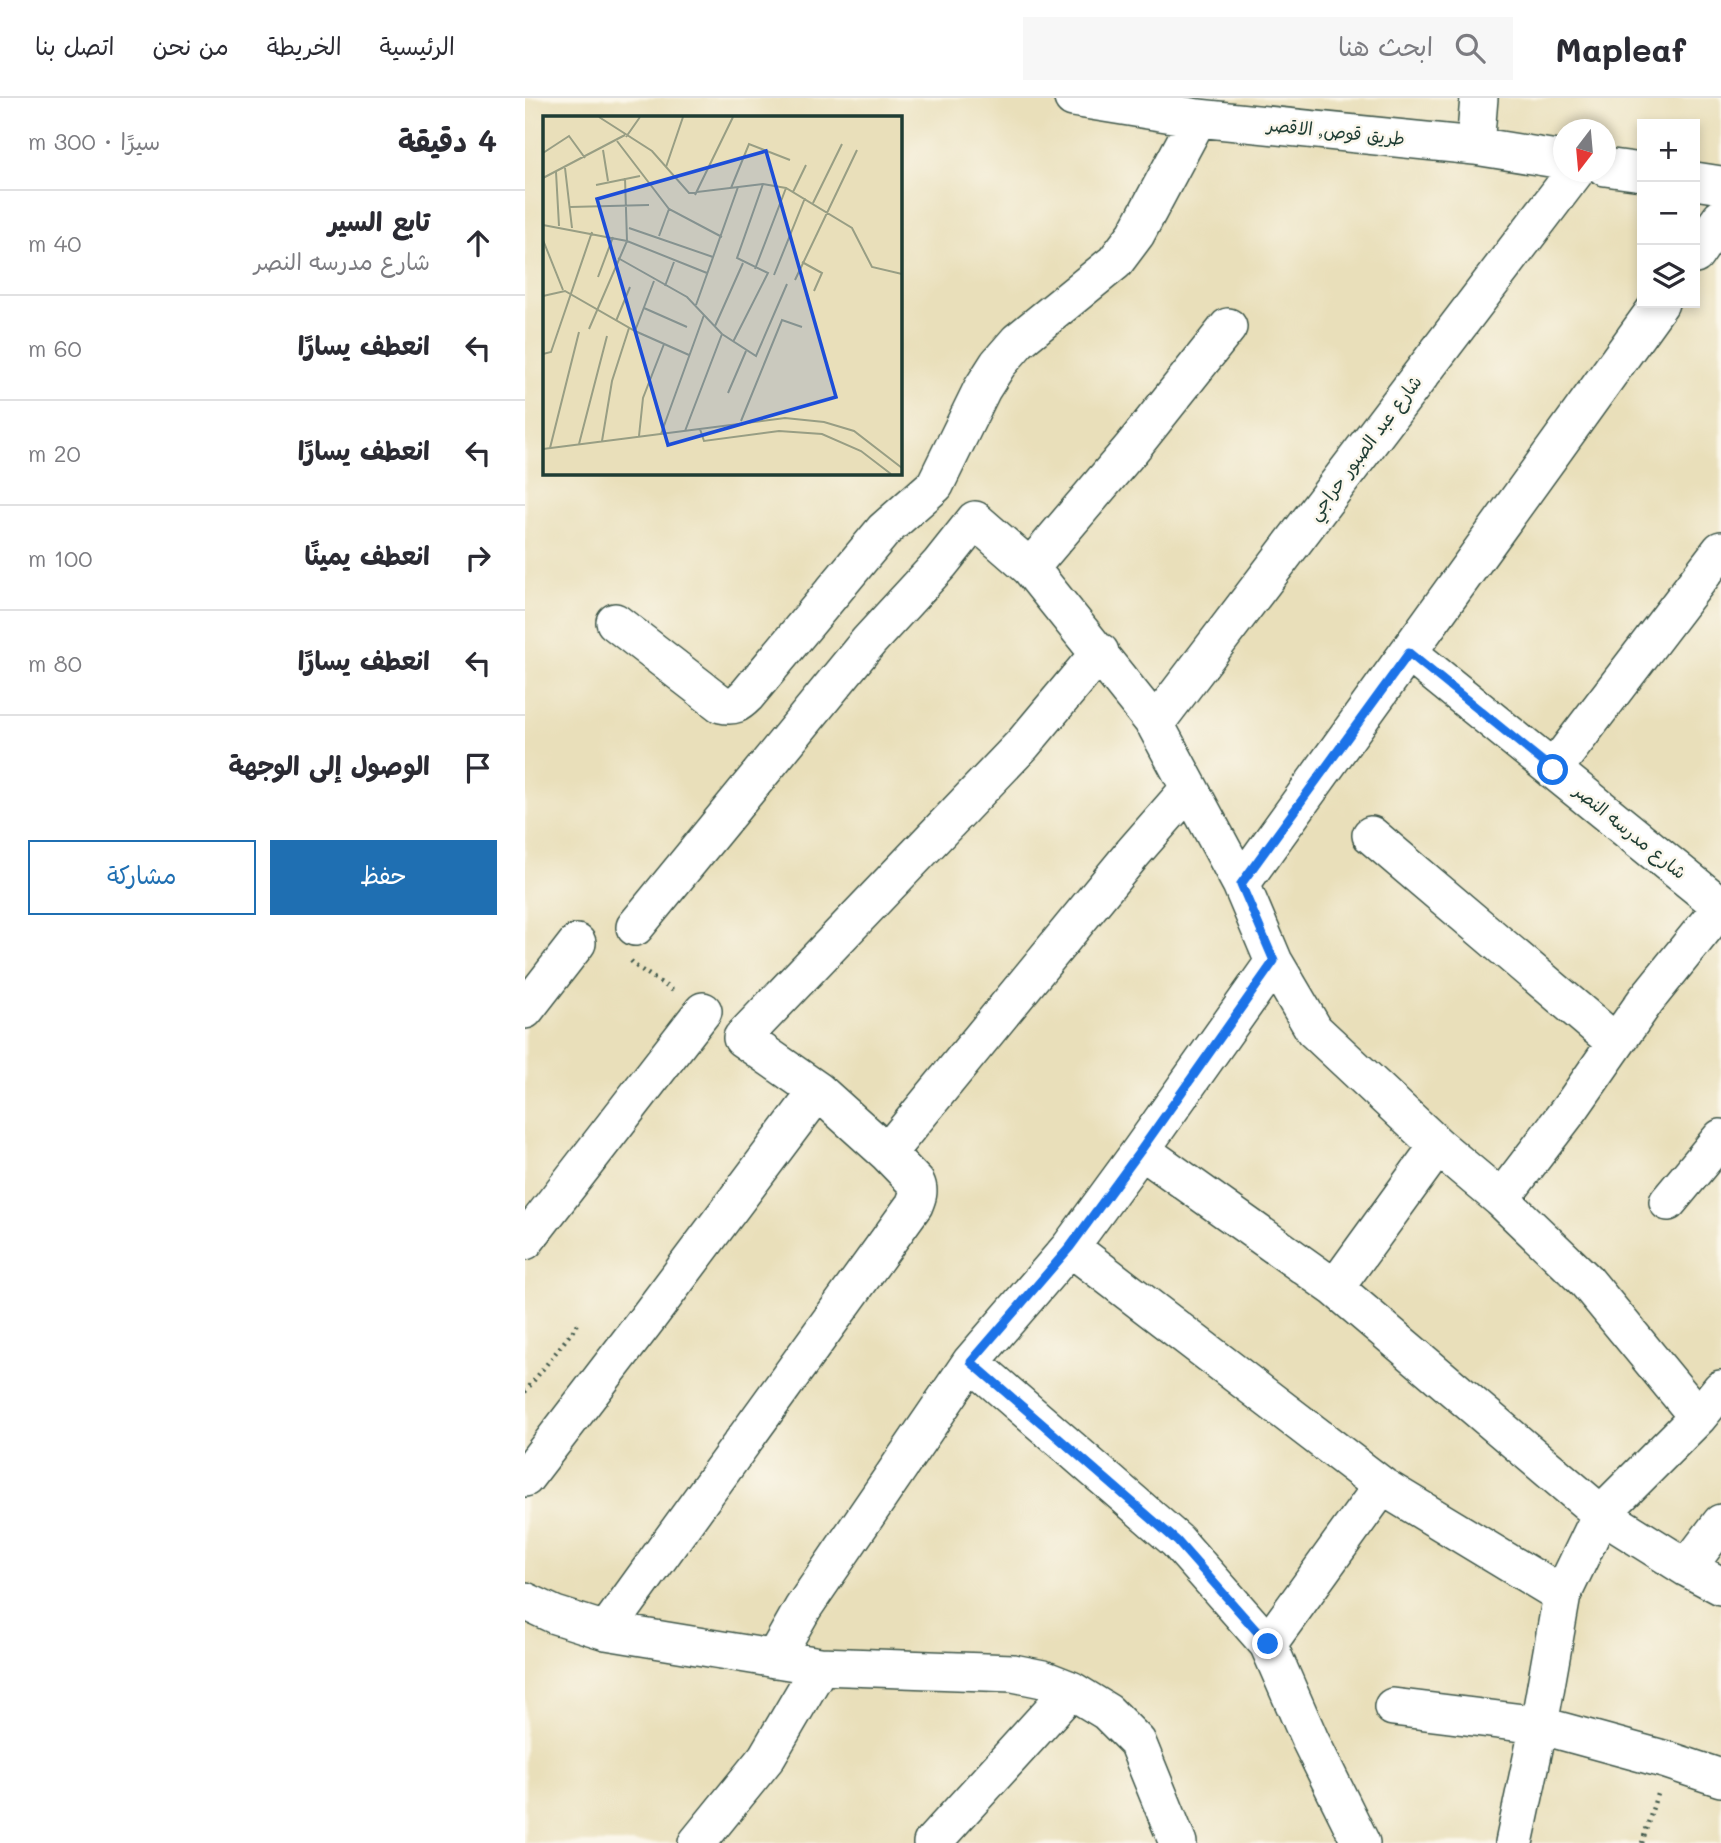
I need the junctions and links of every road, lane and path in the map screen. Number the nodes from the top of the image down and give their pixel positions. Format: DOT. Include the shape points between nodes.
graph roads {
  1 [pos="1073,98"];
  2 [pos="1479,98"];
  3 [pos="1198,118"];
  4 [pos="1475,146"];
  5 [pos="1553,158"];
  6 [pos="1616,169"];
  7 [pos="1637,172"];
  8 [pos="1567,182"];
  9 [pos="1700,182"];
  10 [pos="1721,185"];
  11 [pos="1721,218"];
  12 [pos="1700,248"];
  13 [pos="1656,308"];
  14 [pos="1228,327"];
  15 [pos="935,485"];
  16 [pos="975,520"];
  17 [pos="1721,550"];
  18 [pos="1030,568"];
  19 [pos="615,622"];
  20 [pos="1100,652"];
  21 [pos="1409,653"];
  22 [pos="1155,724"];
  23 [pos="1553,770"];
  24 [pos="1189,789"];
  25 [pos="1371,835"];
  26 [pos="1241,884"];
  27 [pos="1721,907"];
  28 [pos="635,927"];
  29 [pos="577,943"];
  30 [pos="1274,961"];
  31 [pos="525,1010"];
  32 [pos="703,1011"];
  33 [pos="1616,1043"];
  34 [pos="818,1091"];
  35 [pos="1721,1138"];
  36 [pos="1439,1146"];
  37 [pos="1141,1150"];
  38 [pos="887,1153"];
  39 [pos="1501,1199"];
  40 [pos="1668,1202"];
  41 [pos="525,1241"];
  42 [pos="1070,1247"];
  43 [pos="1335,1288"];
  44 [pos="578,1324"];
  45 [pos="971,1362"];
  46 [pos="1721,1389"];
  47 [pos="525,1392"];
  48 [pos="1698,1417"];
  49 [pos="525,1478"];
  50 [pos="1382,1486"];
  51 [pos="1601,1514"];
  52 [pos="1721,1523"];
  53 [pos="1687,1568"];
  54 [pos="1721,1586"];
  55 [pos="1562,1595"];
  56 [pos="525,1601"];
  57 [pos="606,1631"];
  58 [pos="1268,1644"];
  59 [pos="774,1659"];
  60 [pos="820,1666"];
  61 [pos="1071,1690"];
  62 [pos="1393,1707"];
  63 [pos="1539,1725"];
  64 [pos="1667,1760"];
  65 [pos="1721,1778"];
  66 [pos="697,1843"];
  67 [pos="932,1843"];
  68 [pos="1178,1843"];
  69 [pos="1360,1843"];
  70 [pos="1514,1843"];
  71 [pos="1642,1843"];
  1 -- 3 [label="street, طريق قوص, الاقصر"];
  2 -- 4 [label="street"];
  3 -- 4 [label="street, طريق قوص, الاقصر"];
  3 -- 15 [label="street" via="1136,234 1115,262 1018,341 998,364"];
  4 -- 5 [label="street, طريق قوص, الاقصر"];
  6 -- 7 [label="street"];
  8 -- 22 [label="street, شارع عبد الصبور حراجي"];
  9 -- 10 [label="street"];
  11 -- 12 [label="street"];
  13 -- 21 [label="street"];
  14 -- 18 [label="street"];
  15 -- 16 [label="street"];
  15 -- 19 [label="street" via="884,530 738,704 722,704"];
  16 -- 18 [label="street"];
  16 -- 28 [label="street" via="869,641"];
  17 -- 23 [label="street"];
  18 -- 20 [label="street"];
  20 -- 22 [label="street"];
  20 -- 34 [label="street" via="1023,744 742,1038"];
  21 -- 23 [label="street, شارع مدرسه النصر"];
  21 -- 26 [label="street"];
  22 -- 24 [label="street"];
  23 -- 27 [label="street, شارع مدرسه النصر"];
  24 -- 26 [label="street"];
  24 -- 38 [label="street"];
  25 -- 33 [label="street"];
  26 -- 30 [label="street"];
  27 -- 33 [label="street"];
  29 -- 31 [label="street"];
  30 -- 36 [label="street" via="1314,1030"];
  30 -- 37 [label="street"];
  32 -- 41 [label="street"];
  33 -- 39 [label="street"];
  34 -- 38 [label="street"];
  34 -- 49 [label="street"];
  35 -- 40 [label="street"];
  36 -- 39 [label="street"];
  36 -- 43 [label="street"];
  37 -- 42 [label="street"];
  37 -- 43 [label="street"];
  38 -- 57 [label="street" via="919,1187 914,1205"];
  39 -- 48 [label="street" via="1587,1282"];
  42 -- 45 [label="street"];
  42 -- 50 [label="street"];
  43 -- 51 [label="street"];
  44 -- 47 [label="path"];
  45 -- 58 [label="street" via="1177,1541"];
  45 -- 59 [label="street" via="803,1608"];
  46 -- 48 [label="street"];
  48 -- 51 [label="street"];
  50 -- 55 [label="street"];
  50 -- 58 [label="street"];
  51 -- 53 [label="street"];
  51 -- 55 [label="street"];
  52 -- 53 [label="street"];
  53 -- 54 [label="street"];
  55 -- 63 [label="street"];
  56 -- 57 [label="street"];
  57 -- 59 [label="street"];
  58 -- 69 [label="street"];
  59 -- 60 [label="street"];
  60 -- 61 [label="street" via="1013,1673"];
  60 -- 66 [label="street" via="766,1758"];
  61 -- 67 [label="street"];
  61 -- 68 [label="street" via="1107,1712 1137,1742"];
  62 -- 63 [label="street"];
  63 -- 64 [label="street"];
  63 -- 70 [label="street"];
  64 -- 65 [label="street"];
  64 -- 71 [label="path"];
}
